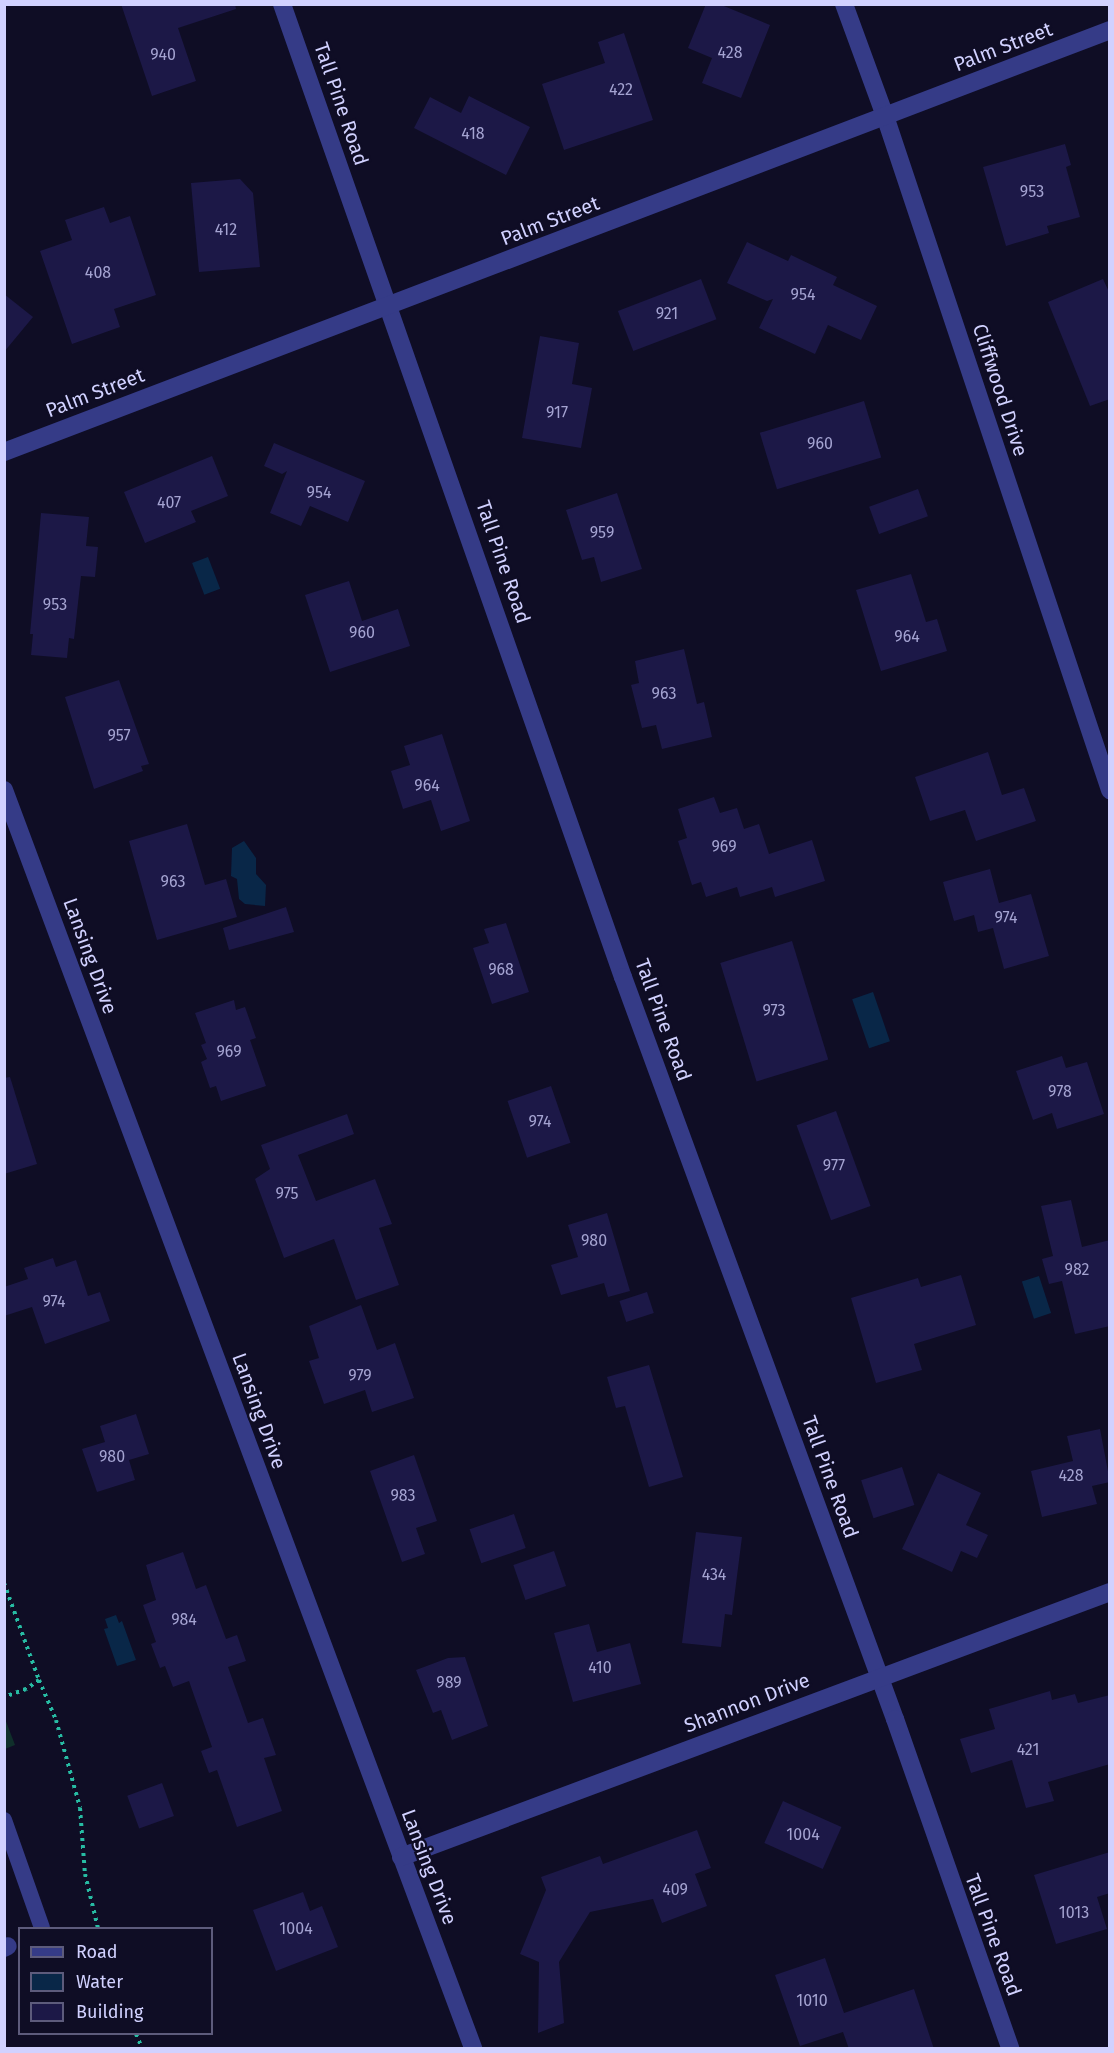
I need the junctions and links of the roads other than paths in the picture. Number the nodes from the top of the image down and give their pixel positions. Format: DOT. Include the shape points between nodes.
graph roads {
  1 [pos="282,4"];
  2 [pos="844,4"];
  3 [pos="1110,30"];
  4 [pos="885,116"];
  5 [pos="389,303"];
  6 [pos="4,452"];
  7 [pos="4,790"];
  8 [pos="1110,790"];
  9 [pos="1110,1592"];
  10 [pos="879,1677"];
  11 [pos="4,1820"];
  12 [pos="401,1857"];
  13 [pos="41,1927"];
  14 [pos="473,2049"];
  15 [pos="1010,2049"];
  1 -- 5 [label="street, Tall Pine Road"];
  2 -- 4 [label="street, Cliffwood Drive"];
  3 -- 4 [label="street, Palm Street"];
  4 -- 5 [label="street, Palm Street"];
  4 -- 8 [label="street, Cliffwood Drive"];
  5 -- 6 [label="street, Palm Street"];
  5 -- 10 [label="street, Tall Pine Road" via="623,977"];
  7 -- 12 [label="street, Lansing Drive"];
  9 -- 10 [label="street, Shannon Drive"];
  10 -- 12 [label="street, Shannon Drive"];
  10 -- 15 [label="street, Tall Pine Road"];
  11 -- 13 [label="lane"];
  12 -- 14 [label="street, Lansing Drive"];
}
